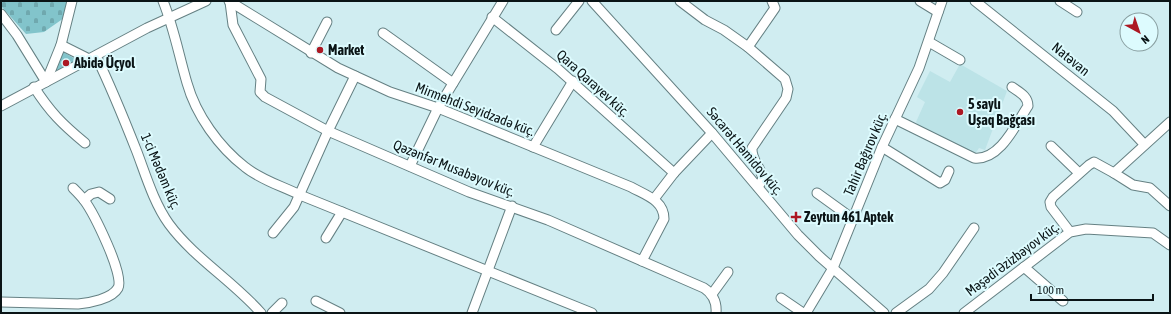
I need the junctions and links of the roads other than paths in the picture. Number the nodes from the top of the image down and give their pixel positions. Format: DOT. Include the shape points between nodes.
graph roads {
  1 [pos="72,1"];
  2 [pos="163,1"];
  3 [pos="206,1"];
  4 [pos="229,1"];
  5 [pos="503,1"];
  6 [pos="579,1"];
  7 [pos="680,1"];
  8 [pos="772,1"];
  9 [pos="920,1"];
  10 [pos="942,1"];
  11 [pos="976,1"];
  12 [pos="1060,1"];
  13 [pos="596,2"];
  14 [pos="691,4"];
  15 [pos="938,12"];
  16 [pos="1077,12"];
  17 [pos="1,14"];
  18 [pos="492,17"];
  19 [pos="170,18"];
  20 [pos="327,22"];
  21 [pos="556,30"];
  22 [pos="383,33"];
  23 [pos="929,42"];
  24 [pos="61,45"];
  25 [pos="748,47"];
  26 [pos="311,53"];
  27 [pos="92,58"];
  28 [pos="960,60"];
  29 [pos="355,76"];
  30 [pos="46,82"];
  31 [pos="572,82"];
  32 [pos="453,83"];
  33 [pos="34,87"];
  34 [pos="1012,87"];
  35 [pos="1,106"];
  36 [pos="438,108"];
  37 [pos="896,119"];
  38 [pos="1170,122"];
  39 [pos="328,130"];
  40 [pos="712,133"];
  41 [pos="85,143"];
  42 [pos="1144,144"];
  43 [pos="1051,146"];
  44 [pos="533,147"];
  45 [pos="882,147"];
  46 [pos="410,166"];
  47 [pos="949,171"];
  48 [pos="674,173"];
  49 [pos="1079,173"];
  50 [pos="1114,173"];
  51 [pos="73,188"];
  52 [pos="758,188"];
  53 [pos="817,193"];
  54 [pos="300,195"];
  55 [pos="110,199"];
  56 [pos="654,199"];
  57 [pos="84,200"];
  58 [pos="512,206"];
  59 [pos="1170,206"];
  60 [pos="342,212"];
  61 [pos="853,219"];
  62 [pos="974,228"];
  63 [pos="1070,232"];
  64 [pos="274,233"];
  65 [pos="326,238"];
  66 [pos="1170,245"];
  67 [pos="642,261"];
  68 [pos="1024,267"];
  69 [pos="833,268"];
  70 [pos="488,271"];
  71 [pos="728,272"];
  72 [pos="712,294"];
  73 [pos="781,298"];
  74 [pos="316,301"];
  75 [pos="1063,301"];
  76 [pos="1,302"];
  77 [pos="282,303"];
  78 [pos="261,313"];
  79 [pos="272,313"];
  80 [pos="340,313"];
  81 [pos="472,313"];
  82 [pos="592,313"];
  83 [pos="716,313"];
  84 [pos="803,313"];
  85 [pos="806,313"];
  86 [pos="884,313"];
  87 [pos="896,313"];
  88 [pos="964,313"];
  1 -- 24 [label="street"];
  2 -- 19 [label="street"];
  3 -- 19 [label="street"];
  4 -- 26 [label="street, Mirmehdi Seyidzadə küç."];
  4 -- 39 [label="street, Qəzənfər Musabəyov küç." via="233,25 261,79 261,95"];
  5 -- 18 [label="street"];
  6 -- 21 [label="street"];
  7 -- 14 [label="street"];
  8 -- 25 [label="street" via="775,8"];
  9 -- 15 [label="street"];
  10 -- 15 [label="street, Tahir Bağırov küç."];
  11 -- 42 [label="street, Natəvan" via="1114,111"];
  12 -- 16 [label="street"];
  13 -- 40 [label="street, Səcarət Həmidov küç."];
  14 -- 25 [label="street"];
  15 -- 23 [label="street, Tahir Bağırov küç."];
  17 -- 30 [label="street"];
  18 -- 31 [label="street, Qara Qarayev küç."];
  18 -- 32 [label="street"];
  19 -- 27 [label="street"];
  19 -- 54 [label="street" via="187,85 196,106 216,137 246,168"];
  20 -- 26 [label="street"];
  22 -- 32 [label="street"];
  23 -- 28 [label="street"];
  23 -- 37 [label="street, Tahir Bağırov küç."];
  24 -- 27 [label="street"];
  24 -- 30 [label="street"];
  25 -- 52 [label="street" via="784,80 788,89 786,98 752,148 752,155 764,179"];
  26 -- 29 [label="street, Mirmehdi Seyidzadə küç."];
  27 -- 30 [label="street"];
  27 -- 78 [label="street, 1-ci Mədəm küç." via="112,91 155,199 169,224 194,251"];
  29 -- 36 [label="street, Mirmehdi Seyidzadə küç." via="390,92"];
  29 -- 39 [label="street"];
  30 -- 33 [label="street"];
  31 -- 44 [label="street"];
  31 -- 48 [label="street, Qara Qarayev küç."];
  32 -- 36 [label="street"];
  33 -- 35 [label="street"];
  33 -- 41 [label="street" via="49,110"];
  34 -- 37 [label="street" via="1024,96 1028,106 1005,141 997,150 985,157 974,158"];
  36 -- 44 [label="street, Mirmehdi Seyidzadə küç."];
  36 -- 46 [label="street"];
  37 -- 45 [label="street, Tahir Bağırov küç."];
  38 -- 42 [label="street"];
  39 -- 46 [label="street, Qəzənfər Musabəyov küç."];
  39 -- 54 [label="street"];
  40 -- 48 [label="street"];
  40 -- 52 [label="street, Səcarət Həmidov küç."];
  42 -- 50 [label="street"];
  43 -- 49 [label="street"];
  44 -- 56 [label="street, Mirmehdi Seyidzadə küç."];
  45 -- 47 [label="street" via="940,183 945,180"];
  45 -- 61 [label="street, Tahir Bağırov küç."];
  46 -- 58 [label="street, Qəzənfər Musabəyov küç." via="469,192"];
  48 -- 56 [label="street"];
  49 -- 50 [label="street" via="1094,162"];
  49 -- 63 [label="street" via="1052,197 1050,202"];
  50 -- 59 [label="street" via="1133,185 1150,188"];
  51 -- 57 [label="street"];
  52 -- 69 [label="street, Səcarət Həmidov küç." via="798,235"];
  53 -- 61 [label="street"];
  54 -- 60 [label="street"];
  54 -- 64 [label="street"];
  55 -- 57 [label="street" via="99,192"];
  56 -- 67 [label="street" via="662,206 664,219"];
  57 -- 76 [label="street" via="101,232 118,274 117,289 110,295 78,304"];
  58 -- 67 [label="street, Qəzənfər Musabəyov küç."];
  58 -- 70 [label="street"];
  60 -- 65 [label="street"];
  60 -- 70 [label="street"];
  61 -- 69 [label="street, Tahir Bağırov küç."];
  62 -- 87 [label="street" via="944,273"];
  63 -- 66 [label="street, Məşədi Əzizbəyov küç." via="1086,229 1153,233"];
  63 -- 68 [label="street, Məşədi Əzizbəyov küç."];
  67 -- 72 [label="street, Qəzənfər Musabəyov küç." via="704,288"];
  68 -- 75 [label="street"];
  68 -- 88 [label="street, Məşədi Əzizbəyov küç."];
  69 -- 85 [label="street, Tahir Bağırov küç."];
  69 -- 86 [label="street, Səcarət Həmidov küç."];
  70 -- 81 [label="street"];
  70 -- 82 [label="street"];
  71 -- 72 [label="street"];
  72 -- 83 [label="street" via="716,302"];
  73 -- 84 [label="street"];
  74 -- 80 [label="street"];
  77 -- 79 [label="street"];
}
